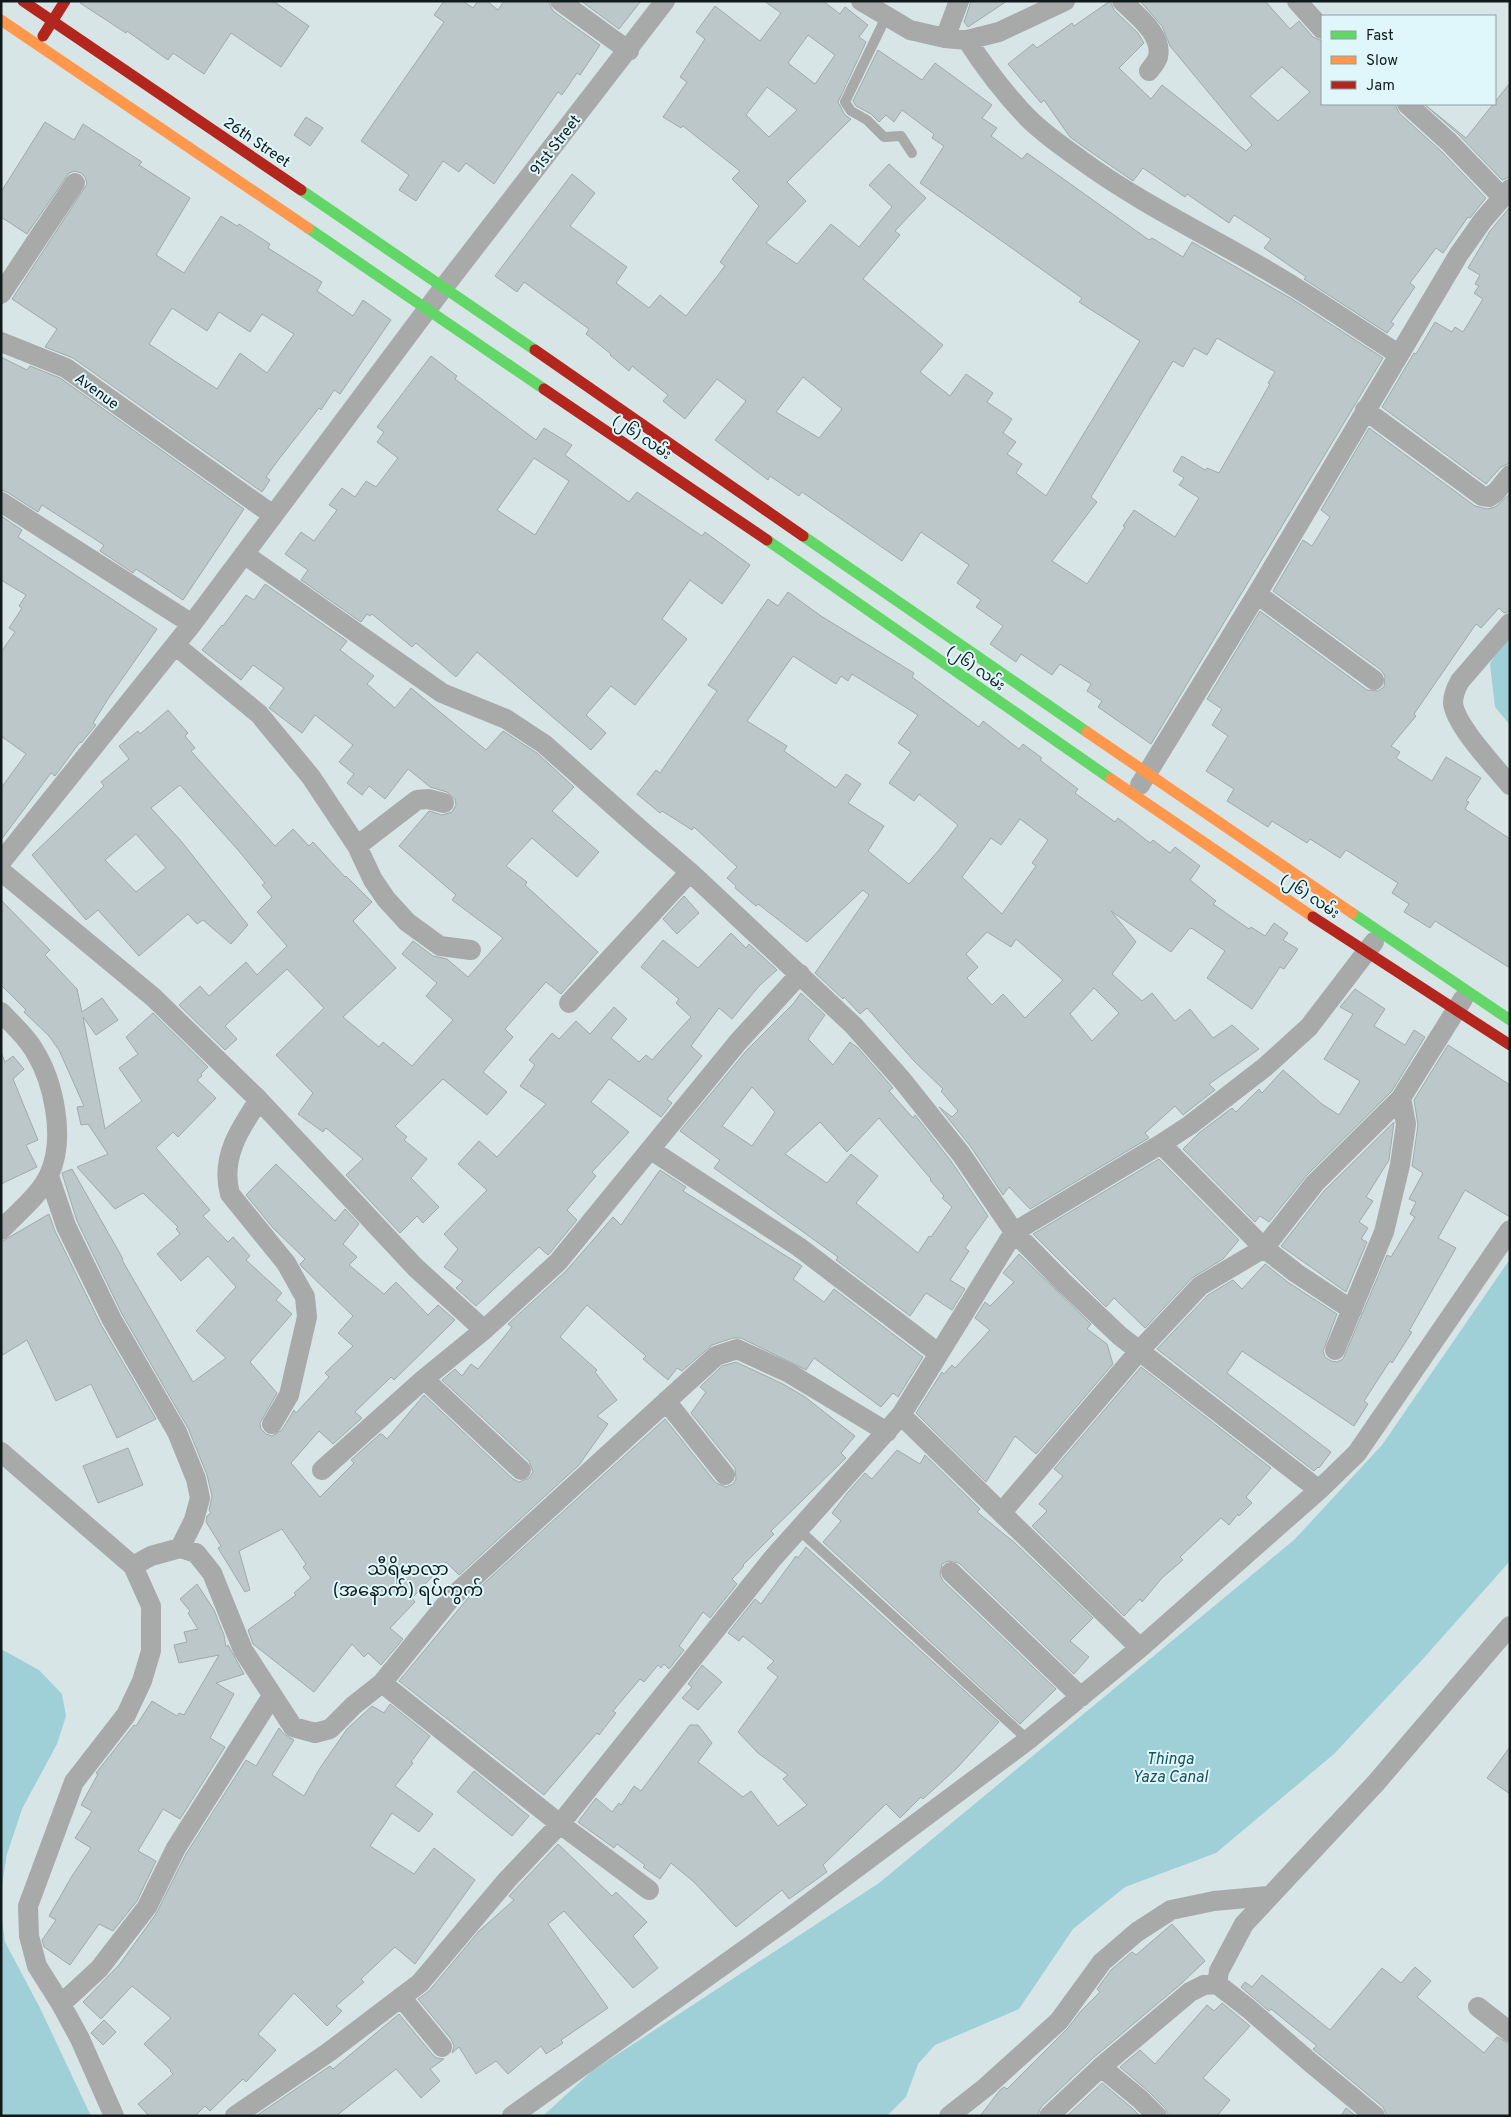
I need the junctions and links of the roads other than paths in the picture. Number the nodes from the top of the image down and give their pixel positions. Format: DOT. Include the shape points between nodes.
graph roads {
  1 [pos="23,1"];
  2 [pos="65,1"];
  3 [pos="560,1"];
  4 [pos="665,1"];
  5 [pos="860,1"];
  6 [pos="959,1"];
  7 [pos="1065,1"];
  8 [pos="1122,1"];
  9 [pos="1297,1"];
  10 [pos="886,17"];
  11 [pos="1,20"];
  12 [pos="52,21"];
  13 [pos="1321,28"];
  14 [pos="945,38"];
  15 [pos="968,40"];
  16 [pos="38,44"];
  17 [pos="629,50"];
  18 [pos="1149,70"];
  19 [pos="1408,105"];
  20 [pos="912,153"];
  21 [pos="75,183"];
  22 [pos="1506,193"];
  23 [pos="444,287"];
  24 [pos="1,294"];
  25 [pos="428,309"];
  26 [pos="1,342"];
  27 [pos="1398,354"];
  28 [pos="1365,410"];
  29 [pos="1510,475"];
  30 [pos="1,502"];
  31 [pos="274,515"];
  32 [pos="244,554"];
  33 [pos="844,566"];
  34 [pos="831,586"];
  35 [pos="1257,594"];
  36 [pos="1510,623"];
  37 [pos="192,624"];
  38 [pos="176,645"];
  39 [pos="1374,680"];
  40 [pos="1146,774"];
  41 [pos="1510,785"];
  42 [pos="1133,795"];
  43 [pos="444,803"];
  44 [pos="356,846"];
  45 [pos="1,862"];
  46 [pos="1,871"];
  47 [pos="690,872"];
  48 [pos="1381,932"];
  49 [pos="471,950"];
  50 [pos="1366,952"];
  51 [pos="800,974"];
  52 [pos="1468,991"];
  53 [pos="569,1004"];
  54 [pos="1456,1010"];
  55 [pos="1,1012"];
  56 [pos="1510,1020"];
  57 [pos="1510,1045"];
  58 [pos="1401,1098"];
  59 [pos="259,1100"];
  60 [pos="1161,1144"];
  61 [pos="651,1150"];
  62 [pos="49,1176"];
  63 [pos="1,1230"];
  64 [pos="1510,1230"];
  65 [pos="1014,1232"];
  66 [pos="1264,1248"];
  67 [pos="1352,1310"];
  68 [pos="484,1330"];
  69 [pos="1140,1350"];
  70 [pos="1335,1350"];
  71 [pos="938,1353"];
  72 [pos="424,1379"];
  73 [pos="666,1401"];
  74 [pos="901,1415"];
  75 [pos="272,1424"];
  76 [pos="886,1432"];
  77 [pos="1,1452"];
  78 [pos="322,1470"];
  79 [pos="521,1470"];
  80 [pos="725,1475"];
  81 [pos="1319,1490"];
  82 [pos="1002,1512"];
  83 [pos="798,1529"];
  84 [pos="180,1548"];
  85 [pos="133,1566"];
  86 [pos="952,1572"];
  87 [pos="1510,1626"];
  88 [pos="1140,1648"];
  89 [pos="382,1683"];
  90 [pos="272,1696"];
  91 [pos="1081,1697"];
  92 [pos="1028,1740"];
  93 [pos="560,1824"];
  94 [pos="650,1890"];
  95 [pos="1268,1896"];
  96 [pos="1217,1984"];
  97 [pos="401,1997"];
  98 [pos="61,2004"];
  99 [pos="1478,2008"];
  100 [pos="1510,2032"];
  101 [pos="442,2047"];
  102 [pos="1101,2067"];
  103 [pos="114,2116"];
  104 [pos="235,2116"];
  105 [pos="512,2116"];
  106 [pos="949,2116"];
  107 [pos="1049,2116"];
  108 [pos="1157,2116"];
  109 [pos="1375,2116"];
  1 -- 12 [label="main road"];
  2 -- 12 [label="main road"];
  3 -- 17 [label="street"];
  4 -- 17 [label="street, 91st Street"];
  5 -- 10 [label="street"];
  6 -- 14 [label="street"];
  7 -- 15 [label="street" via="999,32"];
  8 -- 18 [label="street" via="1148,26 1156,42 1158,57"];
  9 -- 13 [label="street"];
  10 -- 14 [label="street" via="910,30"];
  10 -- 20 [label="lane" via="845,102 851,111 867,120 884,137 901,136"];
  11 -- 16 [label="main road"];
  12 -- 16 [label="main road"];
  12 -- 23 [label="main road, 26th Street"];
  14 -- 15 [label="street"];
  15 -- 27 [label="street" via="984,67 1028,118 1106,179 1159,212 1281,278"];
  16 -- 25 [label="main road"];
  17 -- 23 [label="street, 91st Street"];
  19 -- 22 [label="street"];
  21 -- 24 [label="street"];
  22 -- 27 [label="street" via="1459,254"];
  23 -- 25 [label="street, 91st Street"];
  23 -- 33 [label="main road, (၂၆) လမ်း"];
  25 -- 31 [label="street, 91st Street"];
  25 -- 34 [label="main road, (၂၆) လမ်း"];
  26 -- 31 [label="street, Avenue" via="66,368"];
  27 -- 28 [label="street"];
  28 -- 29 [label="street" via="1482,496 1489,497 1496,492"];
  28 -- 35 [label="street"];
  30 -- 37 [label="street"];
  31 -- 32 [label="street, 91st Street"];
  32 -- 37 [label="street, 91st Street"];
  32 -- 47 [label="street" via="442,693 506,719 544,744"];
  33 -- 34 [label="main road"];
  33 -- 40 [label="main road, (၂၆) လမ်း"];
  34 -- 42 [label="main road, (၂၆) လမ်း"];
  35 -- 39 [label="street"];
  35 -- 40 [label="street"];
  36 -- 41 [label="street" via="1460,681 1453,702 1461,724"];
  37 -- 38 [label="street, 91st Street"];
  38 -- 44 [label="street" via="259,714 311,777"];
  38 -- 45 [label="street, 91st Street"];
  40 -- 42 [label="street"];
  40 -- 48 [label="main road, (၂၆) လမ်း"];
  42 -- 50 [label="main road, (၂၆) လမ်း"];
  43 -- 44 [label="street" via="417,800"];
  44 -- 49 [label="street" via="373,880 407,922 440,946"];
  46 -- 59 [label="street" via="154,997"];
  47 -- 51 [label="street"];
  47 -- 53 [label="street"];
  48 -- 50 [label="street"];
  48 -- 52 [label="main road, (၂၆) လမ်း"];
  50 -- 54 [label="main road, (၂၆) လမ်း"];
  50 -- 60 [label="street" via="1308,1027 1265,1067"];
  51 -- 61 [label="street" via="738,1042"];
  51 -- 65 [label="street" via="854,1026 902,1080 961,1154"];
  52 -- 54 [label="street"];
  52 -- 56 [label="main road, (၂၆) လမ်း"];
  54 -- 57 [label="main road, (၂၆) လမ်း"];
  54 -- 58 [label="street"];
  55 -- 62 [label="street" via="33,1048 46,1074 57,1122 57,1149"];
  58 -- 66 [label="street" via="1315,1184"];
  58 -- 67 [label="street" via="1406,1124 1400,1165 1384,1232"];
  59 -- 68 [label="street" via="415,1267"];
  59 -- 75 [label="street" via="240,1129 227,1163 226,1180 230,1194 286,1263 305,1297 307,1317 289,1395"];
  60 -- 65 [label="street"];
  60 -- 66 [label="street"];
  61 -- 68 [label="street" via="558,1262"];
  61 -- 71 [label="street" via="799,1247"];
  62 -- 63 [label="street"];
  62 -- 84 [label="street" via="66,1226 112,1320 177,1432 196,1479 200,1498 194,1520"];
  64 -- 81 [label="street" via="1357,1453"];
  65 -- 69 [label="street" via="1120,1336"];
  65 -- 71 [label="street"];
  66 -- 67 [label="street"];
  66 -- 69 [label="street" via="1200,1286"];
  67 -- 70 [label="street"];
  68 -- 72 [label="street"];
  69 -- 81 [label="street"];
  69 -- 82 [label="street"];
  71 -- 74 [label="street"];
  72 -- 78 [label="street"];
  72 -- 79 [label="street"];
  73 -- 76 [label="street" via="716,1356 736,1349 788,1373"];
  73 -- 80 [label="street"];
  73 -- 89 [label="street" via="451,1598"];
  74 -- 76 [label="street"];
  74 -- 82 [label="street"];
  76 -- 83 [label="street"];
  77 -- 85 [label="street"];
  81 -- 88 [label="street"];
  82 -- 88 [label="street"];
  83 -- 92 [label="lane"];
  83 -- 93 [label="street"];
  84 -- 85 [label="street" via="151,1556"];
  84 -- 90 [label="street" via="196,1552 212,1573 243,1650"];
  85 -- 98 [label="street" via="151,1606 151,1651 142,1681 126,1715 74,1782 28,1906 29,1936 37,1966"];
  86 -- 91 [label="street"];
  87 -- 95 [label="street" via="1375,1784"];
  88 -- 91 [label="street"];
  89 -- 90 [label="street" via="330,1729 315,1733 293,1727"];
  89 -- 93 [label="street"];
  90 -- 98 [label="street" via="176,1848 147,1907 99,1969"];
  91 -- 92 [label="street"];
  92 -- 105 [label="street" via="788,1918"];
  93 -- 94 [label="street"];
  93 -- 97 [label="street" via="507,1880 420,1982"];
  95 -- 96 [label="street" via="1234,1939 1219,1971"];
  95 -- 106 [label="street" via="1214,1901 1171,1910 1137,1932 1102,1962 1059,2021"];
  96 -- 102 [label="street" via="1204,1985 1190,1992"];
  96 -- 109 [label="street"];
  97 -- 101 [label="street"];
  97 -- 104 [label="street" via="329,2052"];
  98 -- 103 [label="street"];
  99 -- 100 [label="street"];
  102 -- 107 [label="street"];
  102 -- 108 [label="street"];
}
